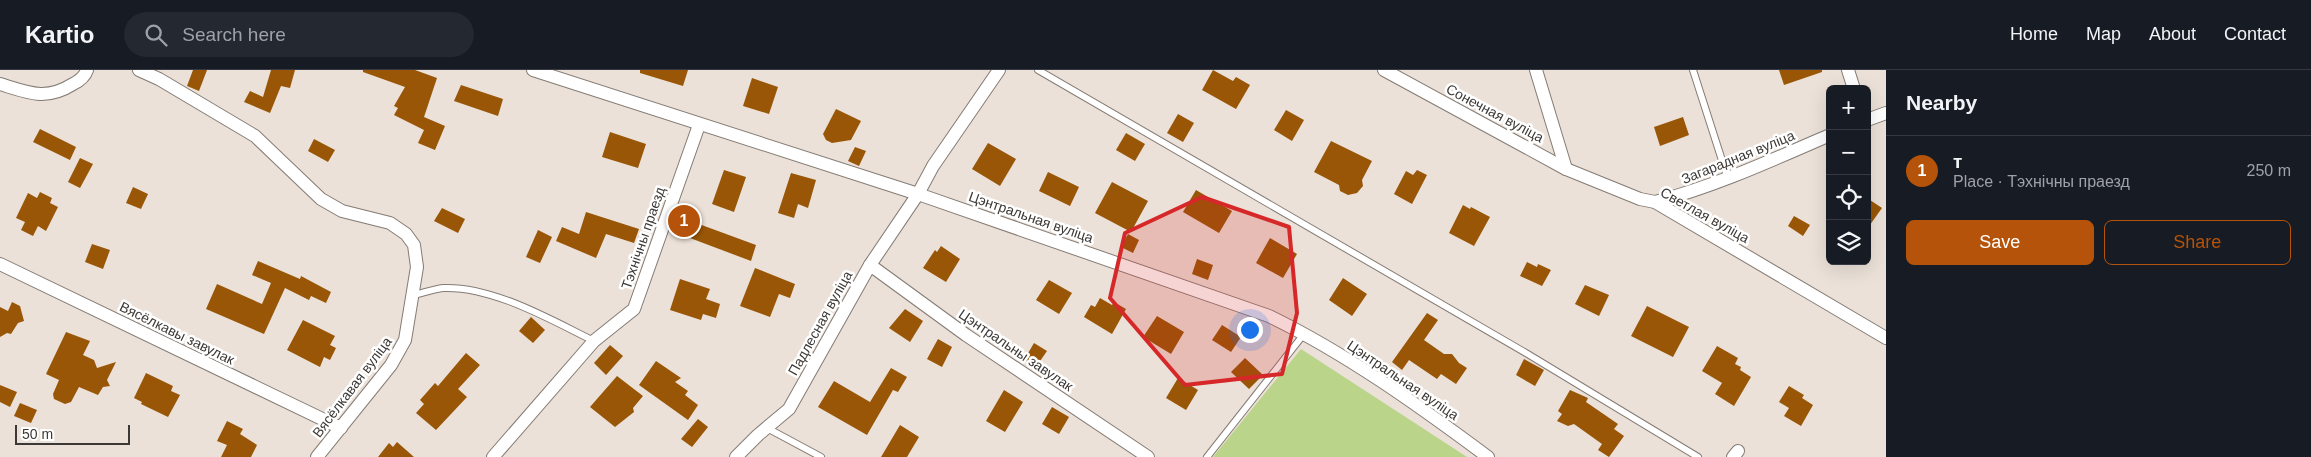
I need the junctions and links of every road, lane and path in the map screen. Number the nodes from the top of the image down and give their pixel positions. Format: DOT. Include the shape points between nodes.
graph roads {
  1 [pos="87,70"];
  2 [pos="139,70"];
  3 [pos="533,70"];
  4 [pos="999,70"];
  5 [pos="1038,70"];
  6 [pos="1384,70"];
  7 [pos="1536,70"];
  8 [pos="1693,70"];
  9 [pos="1848,70"];
  10 [pos="0,84"];
  11 [pos="1853,85"];
  12 [pos="1886,113"];
  13 [pos="1871,119"];
  14 [pos="699,125"];
  15 [pos="1826,137"];
  16 [pos="1566,169"];
  17 [pos="1728,179"];
  18 [pos="918,194"];
  19 [pos="1655,202"];
  20 [pos="0,264"];
  21 [pos="870,265"];
  22 [pos="414,295"];
  23 [pos="1304,334"];
  24 [pos="1886,338"];
  25 [pos="594,341"];
  26 [pos="342,428"];
  27 [pos="767,428"];
  28 [pos="317,457"];
  29 [pos="493,457"];
  30 [pos="736,457"];
  31 [pos="821,457"];
  32 [pos="1148,457"];
  33 [pos="1207,457"];
  34 [pos="1488,457"];
  35 [pos="1698,457"];
  1 -- 10 [label="street" via="78,81 52,94 36,94"];
  2 -- 22 [label="street, Вясёлкавая вуліца" via="255,136 321,199 342,211 390,223 406,234 414,245 417,267"];
  3 -- 14 [label="street, Цэнтральная вуліца"];
  4 -- 18 [label="street, Падлесная вуліца" via="933,166"];
  5 -- 35 [label="lane" via="1518,348"];
  6 -- 16 [label="street, Сонечная вуліца"];
  7 -- 16 [label="street"];
  8 -- 17 [label="lane"];
  9 -- 11 [label="street"];
  12 -- 13 [label="street"];
  14 -- 18 [label="street, Цэнтральная вуліца"];
  14 -- 25 [label="street, Тэхнічны праезд" via="634,309"];
  15 -- 17 [label="street, Загарадная вуліца"];
  16 -- 19 [label="street, Светлая вуліца"];
  17 -- 19 [label="street, Загарадная вуліца"];
  18 -- 21 [label="street, Падлесная вуліца"];
  18 -- 23 [label="street, Цэнтральная вуліца" via="1268,316"];
  19 -- 24 [label="street, Светлая вуліца"];
  20 -- 26 [label="street, Вясёлкавы завулак"];
  21 -- 27 [label="street, Падлесная вуліца" via="789,409"];
  21 -- 32 [label="street, Цэнтральны завулак" via="966,335"];
  22 -- 25 [label="lane" via="443,288 473,291 507,301"];
  22 -- 26 [label="street, Вясёлкавая вуліца" via="405,340"];
  23 -- 33 [label="lane"];
  23 -- 34 [label="street, Цэнтральная вуліца" via="1410,398"];
  25 -- 29 [label="street, Тэхнічны праезд"];
  26 -- 28 [label="street, Вясёлкавая вуліца"];
  27 -- 30 [label="street, Падлесная вуліца"];
  27 -- 31 [label="lane"];
}
